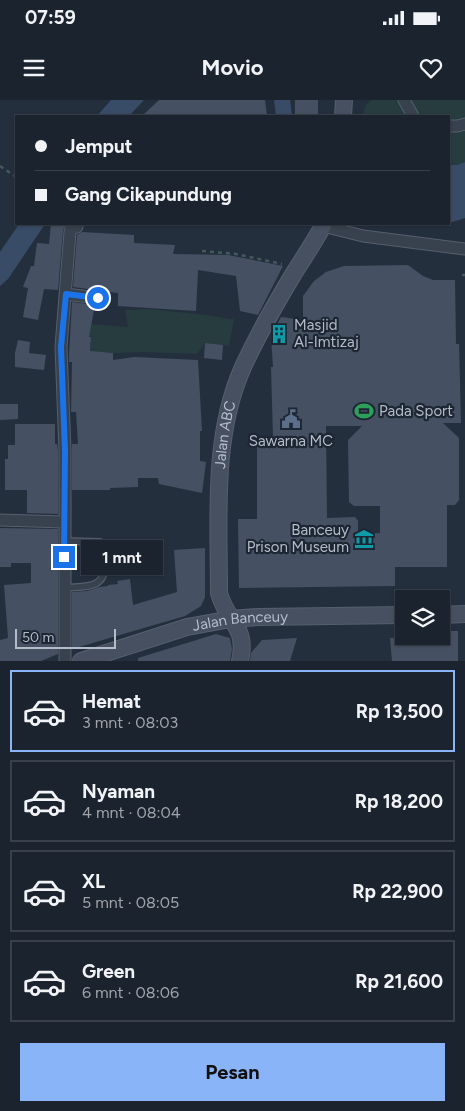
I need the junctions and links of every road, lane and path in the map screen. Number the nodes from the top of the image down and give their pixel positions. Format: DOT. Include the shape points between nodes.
graph roads {
  1 [pos="344,100"];
  2 [pos="404,100"];
  3 [pos="343,115"];
  4 [pos="412,115"];
  5 [pos="465,124"];
  6 [pos="450,126"];
  7 [pos="0,166"];
  8 [pos="15,177"];
  9 [pos="323,225"];
  10 [pos="77,227"];
  11 [pos="465,249"];
  12 [pos="202,251"];
  13 [pos="286,265"];
  14 [pos="66,294"];
  15 [pos="98,298"];
  16 [pos="0,520"];
  17 [pos="64,522"];
  18 [pos="64,541"];
  19 [pos="65,588"];
  20 [pos="465,614"];
  21 [pos="395,615"];
  22 [pos="450,615"];
  23 [pos="231,619"];
  24 [pos="65,661"];
  25 [pos="81,661"];
  26 [pos="240,661"];
  1 -- 3 [label="street"];
  2 -- 4 [label="street"];
  5 -- 6 [label="street"];
  7 -- 8 [label="path"];
  9 -- 11 [label="street" via="363,236"];
  9 -- 23 [label="street, Jalan ABC" via="258,336 242,369 231,404 220,474 219,593"];
  10 -- 14 [label="street" via="71,228 70,232"];
  12 -- 13 [label="path" via="236,254"];
  14 -- 15 [label="street"];
  14 -- 17 [label="street" via="61,347"];
  16 -- 17 [label="street"];
  17 -- 18 [label="street"];
  18 -- 19 [label="street"];
  18 -- 19 [label="lane" via="100,542 105,547 102,580 94,586"];
  19 -- 24 [label="street"];
  20 -- 22 [label="street"];
  21 -- 23 [label="street, Jalan Banceuy"];
  23 -- 25 [label="street, Jalan Banceuy" via="187,628"];
  23 -- 26 [label="street, Jalan ABC" via="241,634"];
}
